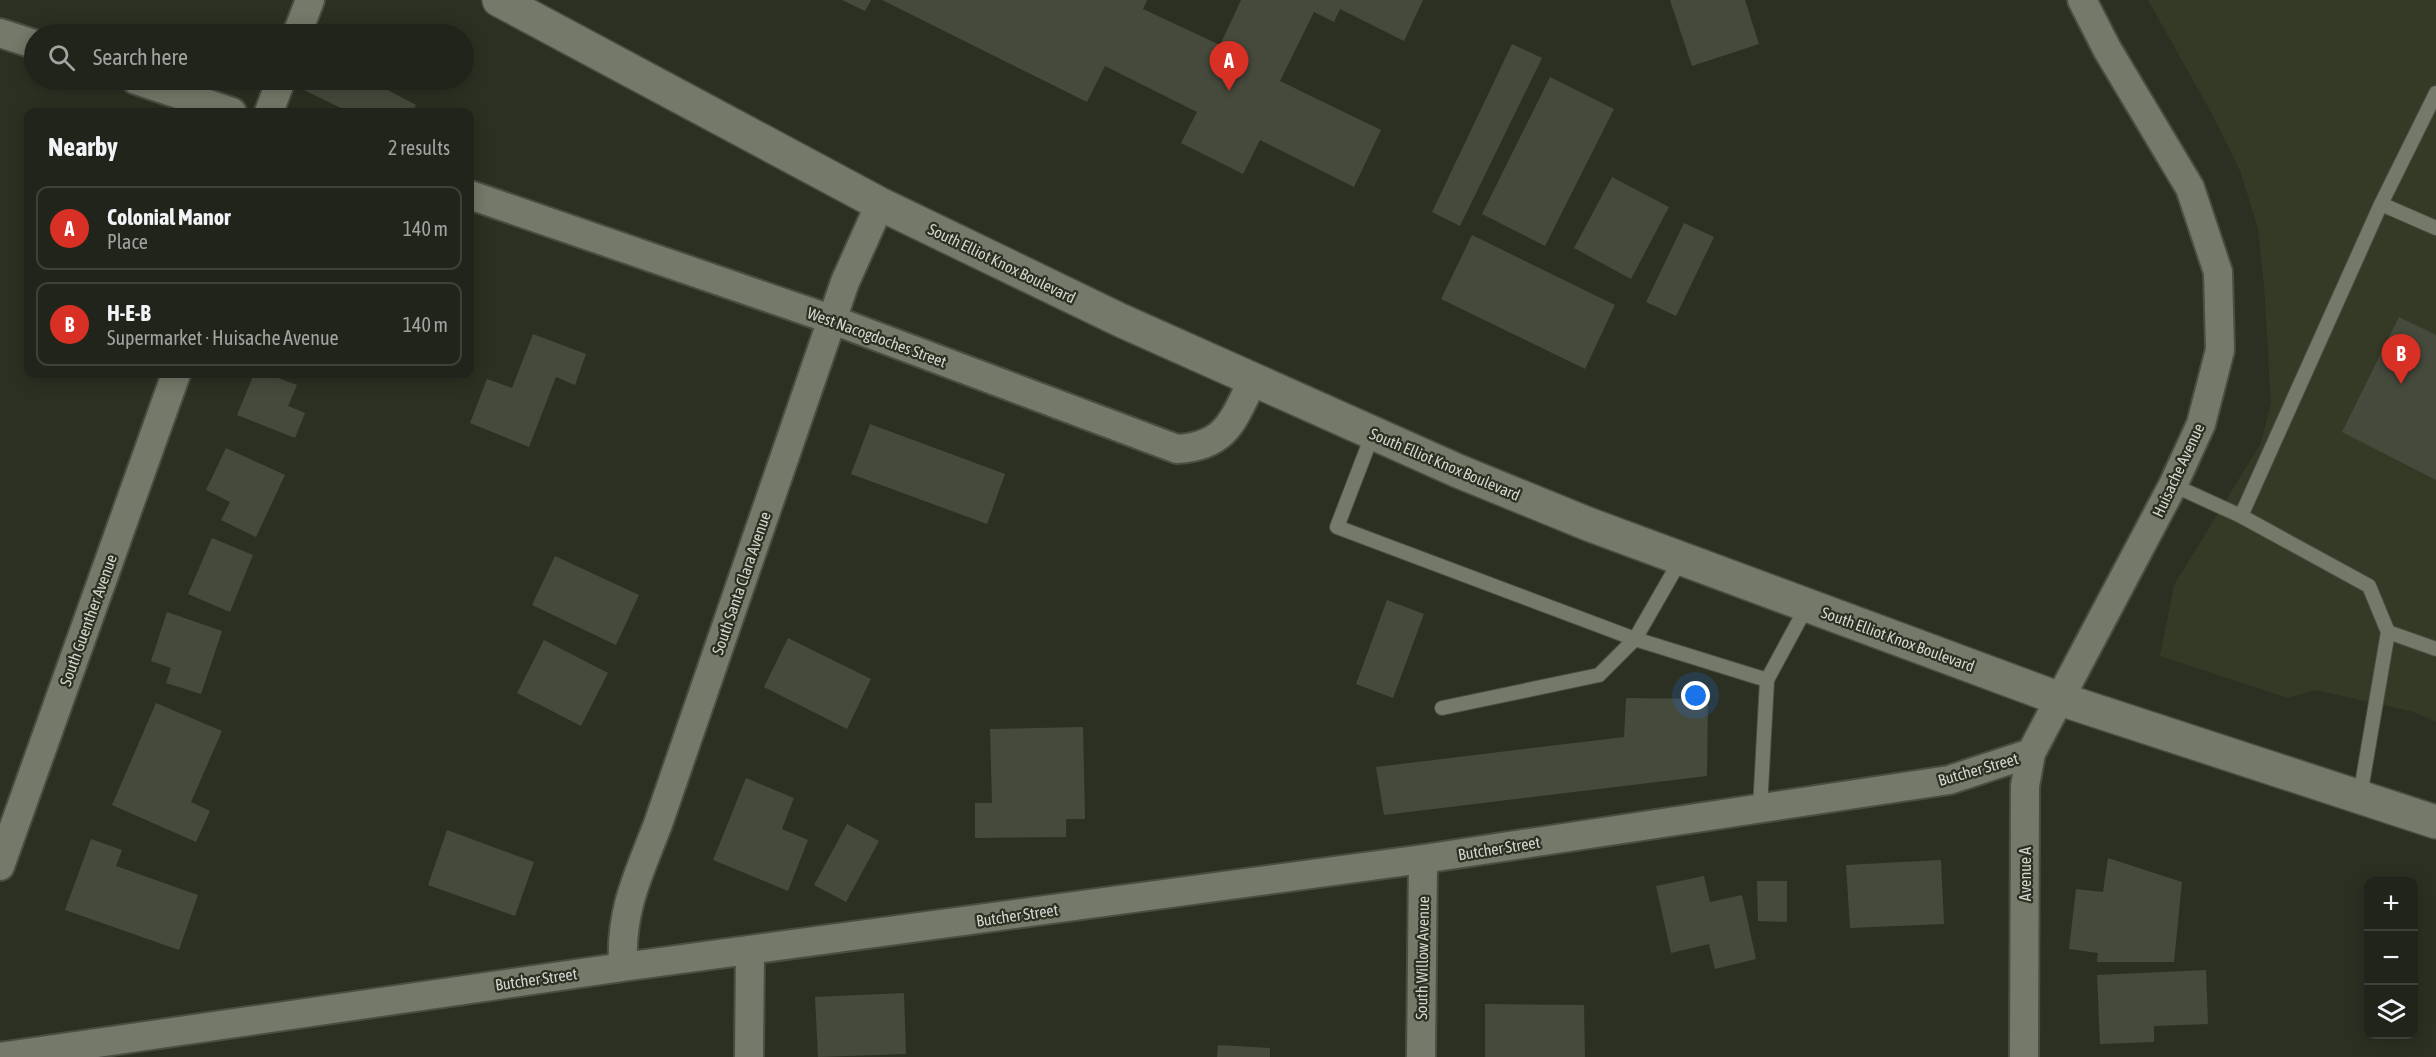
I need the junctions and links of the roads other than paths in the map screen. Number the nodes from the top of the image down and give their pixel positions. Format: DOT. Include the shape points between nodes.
graph roads {
  1 [pos="310,0"];
  2 [pos="499,0"];
  3 [pos="2082,0"];
  4 [pos="301,24"];
  5 [pos="0,33"];
  6 [pos="24,41"];
  7 [pos="166,90"];
  8 [pos="277,90"];
  9 [pos="2436,93"];
  10 [pos="220,108"];
  11 [pos="270,108"];
  12 [pos="474,196"];
  13 [pos="880,204"];
  14 [pos="2381,204"];
  15 [pos="2436,228"];
  16 [pos="832,320"];
  17 [pos="175,378"];
  18 [pos="1252,380"];
  19 [pos="1373,434"];
  20 [pos="2174,485"];
  21 [pos="2241,516"];
  22 [pos="1681,559"];
  23 [pos="1807,606"];
  24 [pos="2388,632"];
  25 [pos="1635,639"];
  26 [pos="2436,650"];
  27 [pos="1767,680"];
  28 [pos="2060,699"];
  29 [pos="1442,708"];
  30 [pos="2031,753"];
  31 [pos="2360,800"];
  32 [pos="1760,808"];
  33 [pos="2436,822"];
  34 [pos="1423,859"];
  35 [pos="0,866"];
  36 [pos="750,951"];
  37 [pos="622,967"];
  38 [pos="0,1057"];
  39 [pos="750,1057"];
  40 [pos="1421,1057"];
  41 [pos="2024,1057"];
  1 -- 4 [label="street"];
  2 -- 13 [label="main road, South Elliot Knox Boulevard"];
  3 -- 20 [label="street, Huisache Avenue" via="2190,188 2218,272 2220,350 2201,424"];
  5 -- 6 [label="street"];
  7 -- 10 [label="street"];
  8 -- 11 [label="street"];
  9 -- 14 [label="lane"];
  12 -- 16 [label="street, West Nacogdoches Street"];
  13 -- 16 [label="street, South Santa Clara Avenue"];
  13 -- 18 [label="main road, South Elliot Knox Boulevard"];
  14 -- 15 [label="lane"];
  14 -- 21 [label="lane"];
  16 -- 18 [label="street, West Nacogdoches Street" via="1177,449 1215,440 1230,427"];
  16 -- 37 [label="street, South Santa Clara Avenue" via="628,903 621,935"];
  17 -- 35 [label="street, South Guenther Avenue"];
  18 -- 19 [label="main road, South Elliot Knox Boulevard"];
  19 -- 22 [label="main road, South Elliot Knox Boulevard"];
  19 -- 25 [label="lane" via="1337,527"];
  20 -- 21 [label="lane"];
  20 -- 28 [label="street, Huisache Avenue"];
  21 -- 24 [label="lane" via="2369,586"];
  22 -- 23 [label="main road, South Elliot Knox Boulevard"];
  22 -- 25 [label="lane"];
  23 -- 27 [label="lane"];
  23 -- 28 [label="main road, South Elliot Knox Boulevard"];
  24 -- 26 [label="lane"];
  24 -- 31 [label="lane"];
  25 -- 27 [label="lane"];
  25 -- 29 [label="lane" via="1599,675"];
  27 -- 32 [label="lane"];
  28 -- 30 [label="street, Avenue A"];
  28 -- 31 [label="main road, South Elliot Knox Boulevard"];
  30 -- 32 [label="street, Butcher Street" via="1948,780"];
  30 -- 41 [label="street, Avenue A" via="2025,786"];
  31 -- 33 [label="main road, South Elliot Knox Boulevard"];
  32 -- 34 [label="street, Butcher Street"];
  34 -- 36 [label="street, Butcher Street"];
  34 -- 40 [label="street, South Willow Avenue"];
  36 -- 37 [label="street, Butcher Street"];
  36 -- 39 [label="street"];
  37 -- 38 [label="street, Butcher Street"];
}
